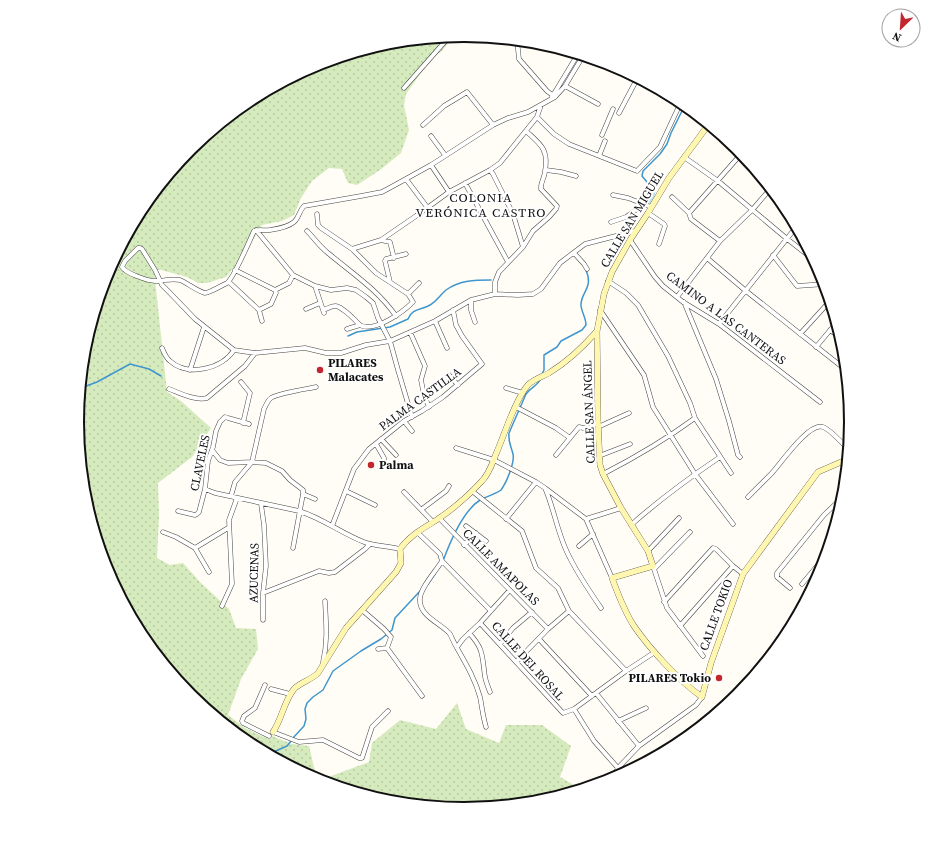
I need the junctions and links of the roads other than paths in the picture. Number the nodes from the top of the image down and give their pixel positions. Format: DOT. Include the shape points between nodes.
graph roads {
  1 [pos="444,43"];
  2 [pos="518,46"];
  3 [pos="575,59"];
  4 [pos="581,60"];
  5 [pos="635,82"];
  6 [pos="565,86"];
  7 [pos="404,88"];
  8 [pos="553,97"];
  9 [pos="598,104"];
  10 [pos="541,105"];
  11 [pos="678,108"];
  12 [pos="613,109"];
  13 [pos="619,113"];
  14 [pos="537,117"];
  15 [pos="423,125"];
  16 [pos="493,125"];
  17 [pos="706,129"];
  18 [pos="526,130"];
  19 [pos="602,134"];
  20 [pos="431,136"];
  21 [pos="605,141"];
  22 [pos="446,155"];
  23 [pos="599,156"];
  24 [pos="684,157"];
  25 [pos="738,158"];
  26 [pos="431,165"];
  27 [pos="490,170"];
  28 [pos="546,170"];
  29 [pos="576,176"];
  30 [pos="406,179"];
  31 [pos="718,181"];
  32 [pos="465,183"];
  33 [pos="449,192"];
  34 [pos="767,193"];
  35 [pos="612,195"];
  36 [pos="672,197"];
  37 [pos="644,204"];
  38 [pos="427,207"];
  39 [pos="651,207"];
  40 [pos="753,209"];
  41 [pos="648,213"];
  42 [pos="689,213"];
  43 [pos="317,214"];
  44 [pos="611,222"];
  45 [pos="256,230"];
  46 [pos="793,230"];
  47 [pos="307,231"];
  48 [pos="635,231"];
  49 [pos="786,238"];
  50 [pos="381,240"];
  51 [pos="630,240"];
  52 [pos="720,241"];
  53 [pos="659,244"];
  54 [pos="523,247"];
  55 [pos="352,249"];
  56 [pos="804,252"];
  57 [pos="574,253"];
  58 [pos="406,254"];
  59 [pos="773,255"];
  60 [pos="394,258"];
  61 [pos="707,258"];
  62 [pos="508,262"];
  63 [pos="587,269"];
  64 [pos="235,270"];
  65 [pos="294,275"];
  66 [pos="160,280"];
  67 [pos="608,281"];
  68 [pos="229,282"];
  69 [pos="390,282"];
  70 [pos="419,283"];
  71 [pos="819,284"];
  72 [pos="315,286"];
  73 [pos="275,290"];
  74 [pos="746,291"];
  75 [pos="408,294"];
  76 [pos="496,294"];
  77 [pos="677,296"];
  78 [pos="470,300"];
  79 [pos="683,302"];
  80 [pos="320,303"];
  81 [pos="826,306"];
  82 [pos="306,309"];
  83 [pos="259,310"];
  84 [pos="453,310"];
  85 [pos="600,310"];
  86 [pos="396,316"];
  87 [pos="262,321"];
  88 [pos="435,321"];
  89 [pos="475,322"];
  90 [pos="719,324"];
  91 [pos="360,325"];
  92 [pos="382,325"];
  93 [pos="204,327"];
  94 [pos="833,327"];
  95 [pos="347,329"];
  96 [pos="830,330"];
  97 [pos="410,332"];
  98 [pos="597,332"];
  99 [pos="834,333"];
  100 [pos="800,334"];
  101 [pos="390,341"];
  102 [pos="816,346"];
  103 [pos="162,348"];
  104 [pos="447,348"];
  105 [pos="234,350"];
  106 [pos="255,353"];
  107 [pos="840,365"];
  108 [pos="190,370"];
  109 [pos="449,375"];
  110 [pos="241,382"];
  111 [pos="458,385"];
  112 [pos="316,387"];
  113 [pos="506,388"];
  114 [pos="169,389"];
  115 [pos="522,393"];
  116 [pos="820,402"];
  117 [pos="429,407"];
  118 [pos="517,407"];
  119 [pos="628,413"];
  120 [pos="412,417"];
  121 [pos="695,418"];
  122 [pos="404,421"];
  123 [pos="243,423"];
  124 [pos="249,424"];
  125 [pos="598,424"];
  126 [pos="412,431"];
  127 [pos="672,435"];
  128 [pos="570,438"];
  129 [pos="381,440"];
  130 [pos="376,444"];
  131 [pos="630,444"];
  132 [pos="844,445"];
  133 [pos="456,448"];
  134 [pos="212,450"];
  135 [pos="396,455"];
  136 [pos="556,455"];
  137 [pos="599,456"];
  138 [pos="720,457"];
  139 [pos="740,457"];
  140 [pos="494,460"];
  141 [pos="842,461"];
  142 [pos="252,462"];
  143 [pos="384,465"];
  144 [pos="731,473"];
  145 [pos="603,474"];
  146 [pos="695,474"];
  147 [pos="536,482"];
  148 [pos="449,486"];
  149 [pos="545,488"];
  150 [pos="205,489"];
  151 [pos="346,491"];
  152 [pos="472,491"];
  153 [pos="404,492"];
  154 [pos="303,494"];
  155 [pos="231,496"];
  156 [pos="748,497"];
  157 [pos="237,498"];
  158 [pos="315,499"];
  159 [pos="261,504"];
  160 [pos="835,504"];
  161 [pos="376,505"];
  162 [pos="621,508"];
  163 [pos="422,509"];
  164 [pos="178,511"];
  165 [pos="299,511"];
  166 [pos="439,518"];
  167 [pos="506,518"];
  168 [pos="679,518"];
  169 [pos="586,519"];
  170 [pos="433,522"];
  171 [pos="734,524"];
  172 [pos="631,525"];
  173 [pos="332,526"];
  174 [pos="466,526"];
  175 [pos="228,528"];
  176 [pos="162,532"];
  177 [pos="417,532"];
  178 [pos="476,532"];
  179 [pos="690,532"];
  180 [pos="593,534"];
  181 [pos="486,541"];
  182 [pos="370,544"];
  183 [pos="464,545"];
  184 [pos="579,546"];
  185 [pos="195,548"];
  186 [pos="293,548"];
  187 [pos="400,549"];
  188 [pos="648,551"];
  189 [pos="443,562"];
  190 [pos="733,566"];
  191 [pos="816,567"];
  192 [pos="653,568"];
  193 [pos="209,572"];
  194 [pos="744,574"];
  195 [pos="612,578"];
  196 [pos="802,584"];
  197 [pos="790,588"];
  198 [pos="509,591"];
  199 [pos="263,594"];
  200 [pos="325,601"];
  201 [pos="664,602"];
  202 [pos="222,606"];
  203 [pos="601,608"];
  204 [pos="362,610"];
  205 [pos="491,611"];
  206 [pos="569,611"];
  207 [pos="532,612"];
  208 [pos="263,620"];
  209 [pos="480,623"];
  210 [pos="680,626"];
  211 [pos="548,629"];
  212 [pos="469,632"];
  213 [pos="539,639"];
  214 [pos="500,644"];
  215 [pos="457,647"];
  216 [pos="387,648"];
  217 [pos="378,649"];
  218 [pos="655,652"];
  219 [pos="703,656"];
  220 [pos="516,662"];
  221 [pos="322,667"];
  222 [pos="626,671"];
  223 [pos="265,685"];
  224 [pos="271,689"];
  225 [pos="490,692"];
  226 [pos="596,693"];
  227 [pos="290,694"];
  228 [pos="422,696"];
  229 [pos="592,696"];
  230 [pos="702,697"];
  231 [pos="646,708"];
  232 [pos="574,709"];
  233 [pos="388,711"];
  234 [pos="618,721"];
  235 [pos="486,727"];
  236 [pos="271,734"];
  237 [pos="639,746"];
  238 [pos="618,768"];
  1 -- 7 [label="street"];
  2 -- 8 [label="street" via="519,59"];
  3 -- 8 [label="street"];
  4 -- 6 [label="street"];
  5 -- 13 [label="street"];
  6 -- 8 [label="street"];
  6 -- 9 [label="street"];
  8 -- 10 [label="street"];
  10 -- 14 [label="street"];
  10 -- 16 [label="street"];
  11 -- 23 [label="street" via="660,147 637,171"];
  12 -- 19 [label="street"];
  14 -- 18 [label="street"];
  14 -- 23 [label="street" via="554,134 569,144"];
  15 -- 16 [label="street" via="444,106 467,92"];
  16 -- 22 [label="street"];
  17 -- 24 [label="street, CALLE SAN MIGUEL"];
  18 -- 27 [label="street" via="500,163"];
  18 -- 28 [label="street" via="543,148"];
  20 -- 22 [label="street"];
  21 -- 23 [label="street"];
  22 -- 26 [label="street"];
  24 -- 31 [label="street"];
  24 -- 39 [label="street, CALLE SAN MIGUEL"];
  25 -- 31 [label="street"];
  26 -- 30 [label="street"];
  26 -- 33 [label="street"];
  27 -- 32 [label="street"];
  27 -- 54 [label="street" via="513,214"];
  28 -- 29 [label="street"];
  28 -- 54 [label="street" via="541,186 556,209 533,231"];
  30 -- 38 [label="street"];
  30 -- 45 [label="street" via="382,192 304,206 295,221 286,226"];
  31 -- 40 [label="street"];
  31 -- 42 [label="street"];
  32 -- 33 [label="street"];
  32 -- 62 [label="street"];
  33 -- 38 [label="street"];
  34 -- 40 [label="street"];
  35 -- 37 [label="street"];
  36 -- 42 [label="street"];
  37 -- 39 [label="street"];
  37 -- 44 [label="street" via="626,217"];
  38 -- 50 [label="street"];
  39 -- 41 [label="street, CALLE SAN MIGUEL"];
  40 -- 49 [label="street"];
  40 -- 52 [label="street"];
  41 -- 48 [label="street, CALLE SAN MIGUEL"];
  41 -- 53 [label="street" via="665,226"];
  42 -- 52 [label="street" via="691,219"];
  43 -- 55 [label="street" via="320,228"];
  45 -- 64 [label="street"];
  45 -- 65 [label="street"];
  46 -- 49 [label="street"];
  47 -- 86 [label="street" via="327,252 375,291"];
  48 -- 51 [label="street, CALLE SAN MIGUEL"];
  48 -- 57 [label="street" via="589,242"];
  49 -- 56 [label="street"];
  49 -- 59 [label="street"];
  50 -- 55 [label="street"];
  50 -- 60 [label="street" via="390,242"];
  51 -- 67 [label="street, CALLE SAN MIGUEL"];
  51 -- 77 [label="street, CAMINO A LAS CANTERAS" via="655,277"];
  52 -- 61 [label="street"];
  54 -- 62 [label="street"];
  55 -- 69 [label="street" via="376,273"];
  57 -- 63 [label="street"];
  57 -- 76 [label="street" via="560,263 538,292 518,296"];
  58 -- 60 [label="street"];
  59 -- 71 [label="street" via="797,286"];
  59 -- 74 [label="street"];
  60 -- 69 [label="street" via="385,261"];
  61 -- 74 [label="street"];
  61 -- 77 [label="street"];
  62 -- 76 [label="street" via="496,277"];
  64 -- 68 [label="street"];
  64 -- 73 [label="street"];
  65 -- 72 [label="street"];
  65 -- 73 [label="street" via="289,283"];
  66 -- 66 [label="street" via="140,248 123,264 125,271 148,280"];
  66 -- 68 [label="street" via="180,281 202,292"];
  66 -- 93 [label="street" via="168,292"];
  67 -- 85 [label="street, CALLE SAN MIGUEL"];
  67 -- 121 [label="street" via="626,292 638,305 668,356"];
  68 -- 83 [label="street"];
  69 -- 75 [label="street"];
  70 -- 75 [label="street"];
  72 -- 80 [label="street"];
  72 -- 92 [label="street" via="332,290 351,289 366,297 373,304"];
  73 -- 83 [label="street" via="271,304"];
  74 -- 90 [label="street"];
  74 -- 100 [label="street"];
  75 -- 86 [label="street" via="413,302"];
  76 -- 78 [label="street"];
  77 -- 79 [label="street, CAMINO A LAS CANTERAS"];
  78 -- 84 [label="street"];
  78 -- 89 [label="street"];
  79 -- 90 [label="street, CAMINO A LAS CANTERAS"];
  79 -- 139 [label="street" via="716,379"];
  80 -- 82 [label="street"];
  80 -- 91 [label="street" via="324,311 338,306"];
  81 -- 100 [label="street"];
  83 -- 87 [label="street"];
  84 -- 88 [label="street"];
  84 -- 111 [label="street, PALMA CASTILLA" via="456,325 482,364"];
  85 -- 98 [label="street, CALLE SAN MIGUEL"];
  85 -- 127 [label="street" via="644,375 653,407"];
  86 -- 92 [label="street"];
  88 -- 97 [label="street"];
  88 -- 104 [label="street"];
  90 -- 116 [label="street, CAMINO A LAS CANTERAS"];
  91 -- 92 [label="street"];
  91 -- 95 [label="street"];
  92 -- 101 [label="street"];
  93 -- 105 [label="street"];
  93 -- 108 [label="street"];
  94 -- 96 [label="street"];
  96 -- 99 [label="street"];
  96 -- 102 [label="street"];
  97 -- 101 [label="street"];
  97 -- 117 [label="street" via="424,366 422,384"];
  98 -- 115 [label="street" via="580,350 528,385"];
  98 -- 125 [label="street, CALLE SAN ÁNGEL"];
  100 -- 102 [label="street"];
  101 -- 106 [label="street" via="366,345 341,354 305,348"];
  101 -- 120 [label="street"];
  102 -- 107 [label="street"];
  103 -- 108 [label="street" via="170,361"];
  105 -- 106 [label="street"];
  105 -- 108 [label="street" via="230,357 220,363 208,368"];
  106 -- 114 [label="street" via="245,366 206,398"];
  109 -- 111 [label="street"];
  110 -- 123 [label="street" via="250,393"];
  111 -- 117 [label="street, PALMA CASTILLA"];
  112 -- 142 [label="street" via="271,398 264,409"];
  113 -- 115 [label="street"];
  115 -- 118 [label="street"];
  117 -- 120 [label="street, PALMA CASTILLA"];
  118 -- 128 [label="street"];
  118 -- 140 [label="street"];
  119 -- 125 [label="street"];
  120 -- 122 [label="street, PALMA CASTILLA"];
  121 -- 127 [label="street"];
  121 -- 138 [label="street"];
  122 -- 126 [label="street"];
  122 -- 129 [label="street, PALMA CASTILLA"];
  123 -- 124 [label="street"];
  123 -- 134 [label="street, CLAVELES" via="223,418 216,431"];
  125 -- 128 [label="street" via="588,429 578,427"];
  125 -- 137 [label="street, CALLE SAN ÁNGEL"];
  127 -- 145 [label="street" via="638,457"];
  127 -- 146 [label="street"];
  128 -- 136 [label="street"];
  129 -- 130 [label="street, PALMA CASTILLA"];
  129 -- 135 [label="street"];
  130 -- 143 [label="street" via="384,458"];
  130 -- 151 [label="street, PALMA CASTILLA" via="354,469"];
  131 -- 137 [label="street"];
  132 -- 156 [label="street" via="823,427 814,429 799,441"];
  133 -- 140 [label="street"];
  134 -- 142 [label="street" via="220,460 228,463"];
  134 -- 150 [label="street, CLAVELES"];
  137 -- 145 [label="street, CALLE SAN ÁNGEL"];
  138 -- 144 [label="street"];
  138 -- 146 [label="street"];
  140 -- 147 [label="street"];
  140 -- 152 [label="street" via="487,474"];
  141 -- 194 [label="street, CALLE TOKIO" via="818,472"];
  142 -- 154 [label="street" via="266,463 282,471"];
  142 -- 155 [label="street" via="238,479"];
  145 -- 162 [label="street, CALLE SAN ÁNGEL"];
  146 -- 171 [label="street"];
  146 -- 172 [label="street"];
  147 -- 149 [label="street"];
  147 -- 167 [label="street"];
  148 -- 163 [label="street"];
  149 -- 169 [label="street"];
  149 -- 203 [label="street" via="569,558"];
  150 -- 155 [label="street"];
  150 -- 164 [label="street, CLAVELES" via="197,514"];
  151 -- 161 [label="street"];
  151 -- 173 [label="street, PALMA CASTILLA"];
  152 -- 166 [label="street"];
  152 -- 167 [label="street"];
  153 -- 163 [label="street"];
  154 -- 158 [label="street"];
  154 -- 165 [label="street"];
  155 -- 157 [label="street"];
  157 -- 159 [label="street"];
  157 -- 175 [label="street"];
  159 -- 165 [label="street"];
  159 -- 199 [label="street, AZUCENAS" via="266,566"];
  160 -- 197 [label="street" via="776,575"];
  162 -- 169 [label="street"];
  162 -- 172 [label="street, CALLE SAN ÁNGEL"];
  163 -- 170 [label="street"];
  165 -- 173 [label="street"];
  165 -- 186 [label="street"];
  166 -- 170 [label="street"];
  166 -- 183 [label="street, CALLE AMAPOLAS"];
  167 -- 206 [label="street" via="522,531 536,568 558,588"];
  168 -- 188 [label="street"];
  169 -- 180 [label="street"];
  170 -- 177 [label="street"];
  172 -- 188 [label="street, CALLE SAN ÁNGEL"];
  173 -- 182 [label="street"];
  174 -- 178 [label="street"];
  175 -- 185 [label="street"];
  175 -- 202 [label="street" via="232,583"];
  176 -- 185 [label="street"];
  177 -- 187 [label="street"];
  177 -- 189 [label="street" via="440,554"];
  178 -- 181 [label="street"];
  178 -- 183 [label="street"];
  179 -- 192 [label="street"];
  180 -- 184 [label="street"];
  180 -- 195 [label="street"];
  182 -- 187 [label="street"];
  182 -- 199 [label="street" via="335,572 319,571"];
  183 -- 198 [label="street, CALLE AMAPOLAS"];
  185 -- 193 [label="street"];
  187 -- 204 [label="street" via="401,564"];
  188 -- 192 [label="street, CALLE SAN ÁNGEL"];
  189 -- 205 [label="street"];
  189 -- 215 [label="street" via="428,580 420,598 430,619 447,631"];
  190 -- 194 [label="street"];
  190 -- 201 [label="street" via="713,548"];
  190 -- 210 [label="street"];
  191 -- 196 [label="street"];
  192 -- 195 [label="street"];
  192 -- 201 [label="street, CALLE SAN ÁNGEL"];
  194 -- 230 [label="street, CALLE TOKIO" via="731,604"];
  195 -- 218 [label="street" via="631,621"];
  198 -- 205 [label="street"];
  198 -- 207 [label="street, CALLE AMAPOLAS"];
  199 -- 208 [label="street, AZUCENAS"];
  200 -- 221 [label="street" via="327,632"];
  201 -- 210 [label="street, CALLE SAN ÁNGEL"];
  204 -- 216 [label="street" via="391,637"];
  204 -- 221 [label="street" via="346,628"];
  205 -- 209 [label="street"];
  206 -- 211 [label="street"];
  206 -- 222 [label="street"];
  207 -- 211 [label="street, CALLE AMAPOLAS"];
  207 -- 214 [label="street" via="513,628"];
  209 -- 212 [label="street"];
  209 -- 214 [label="street, CALLE DEL ROSAL"];
  210 -- 219 [label="street, CALLE SAN ÁNGEL"];
  211 -- 213 [label="street"];
  212 -- 215 [label="street"];
  212 -- 225 [label="street" via="483,654"];
  213 -- 220 [label="street"];
  213 -- 229 [label="street"];
  214 -- 220 [label="street, CALLE DEL ROSAL"];
  215 -- 235 [label="street" via="476,683"];
  216 -- 217 [label="street"];
  216 -- 228 [label="street"];
  218 -- 222 [label="street"];
  218 -- 230 [label="street"];
  220 -- 232 [label="street, CALLE DEL ROSAL" via="563,713"];
  221 -- 227 [label="street" via="314,677 301,683"];
  222 -- 226 [label="street"];
  223 -- 236 [label="street" via="255,708 244,716 242,722"];
  224 -- 227 [label="street"];
  226 -- 229 [label="street"];
  226 -- 234 [label="street"];
  227 -- 236 [label="street"];
  229 -- 232 [label="street"];
  230 -- 237 [label="street" via="696,705"];
  231 -- 234 [label="street"];
  232 -- 238 [label="street, CALLE DEL ROSAL" via="594,741"];
  233 -- 236 [label="street" via="372,727 362,758 324,740 299,742"];
  234 -- 237 [label="street"];
  237 -- 238 [label="street"];
}
